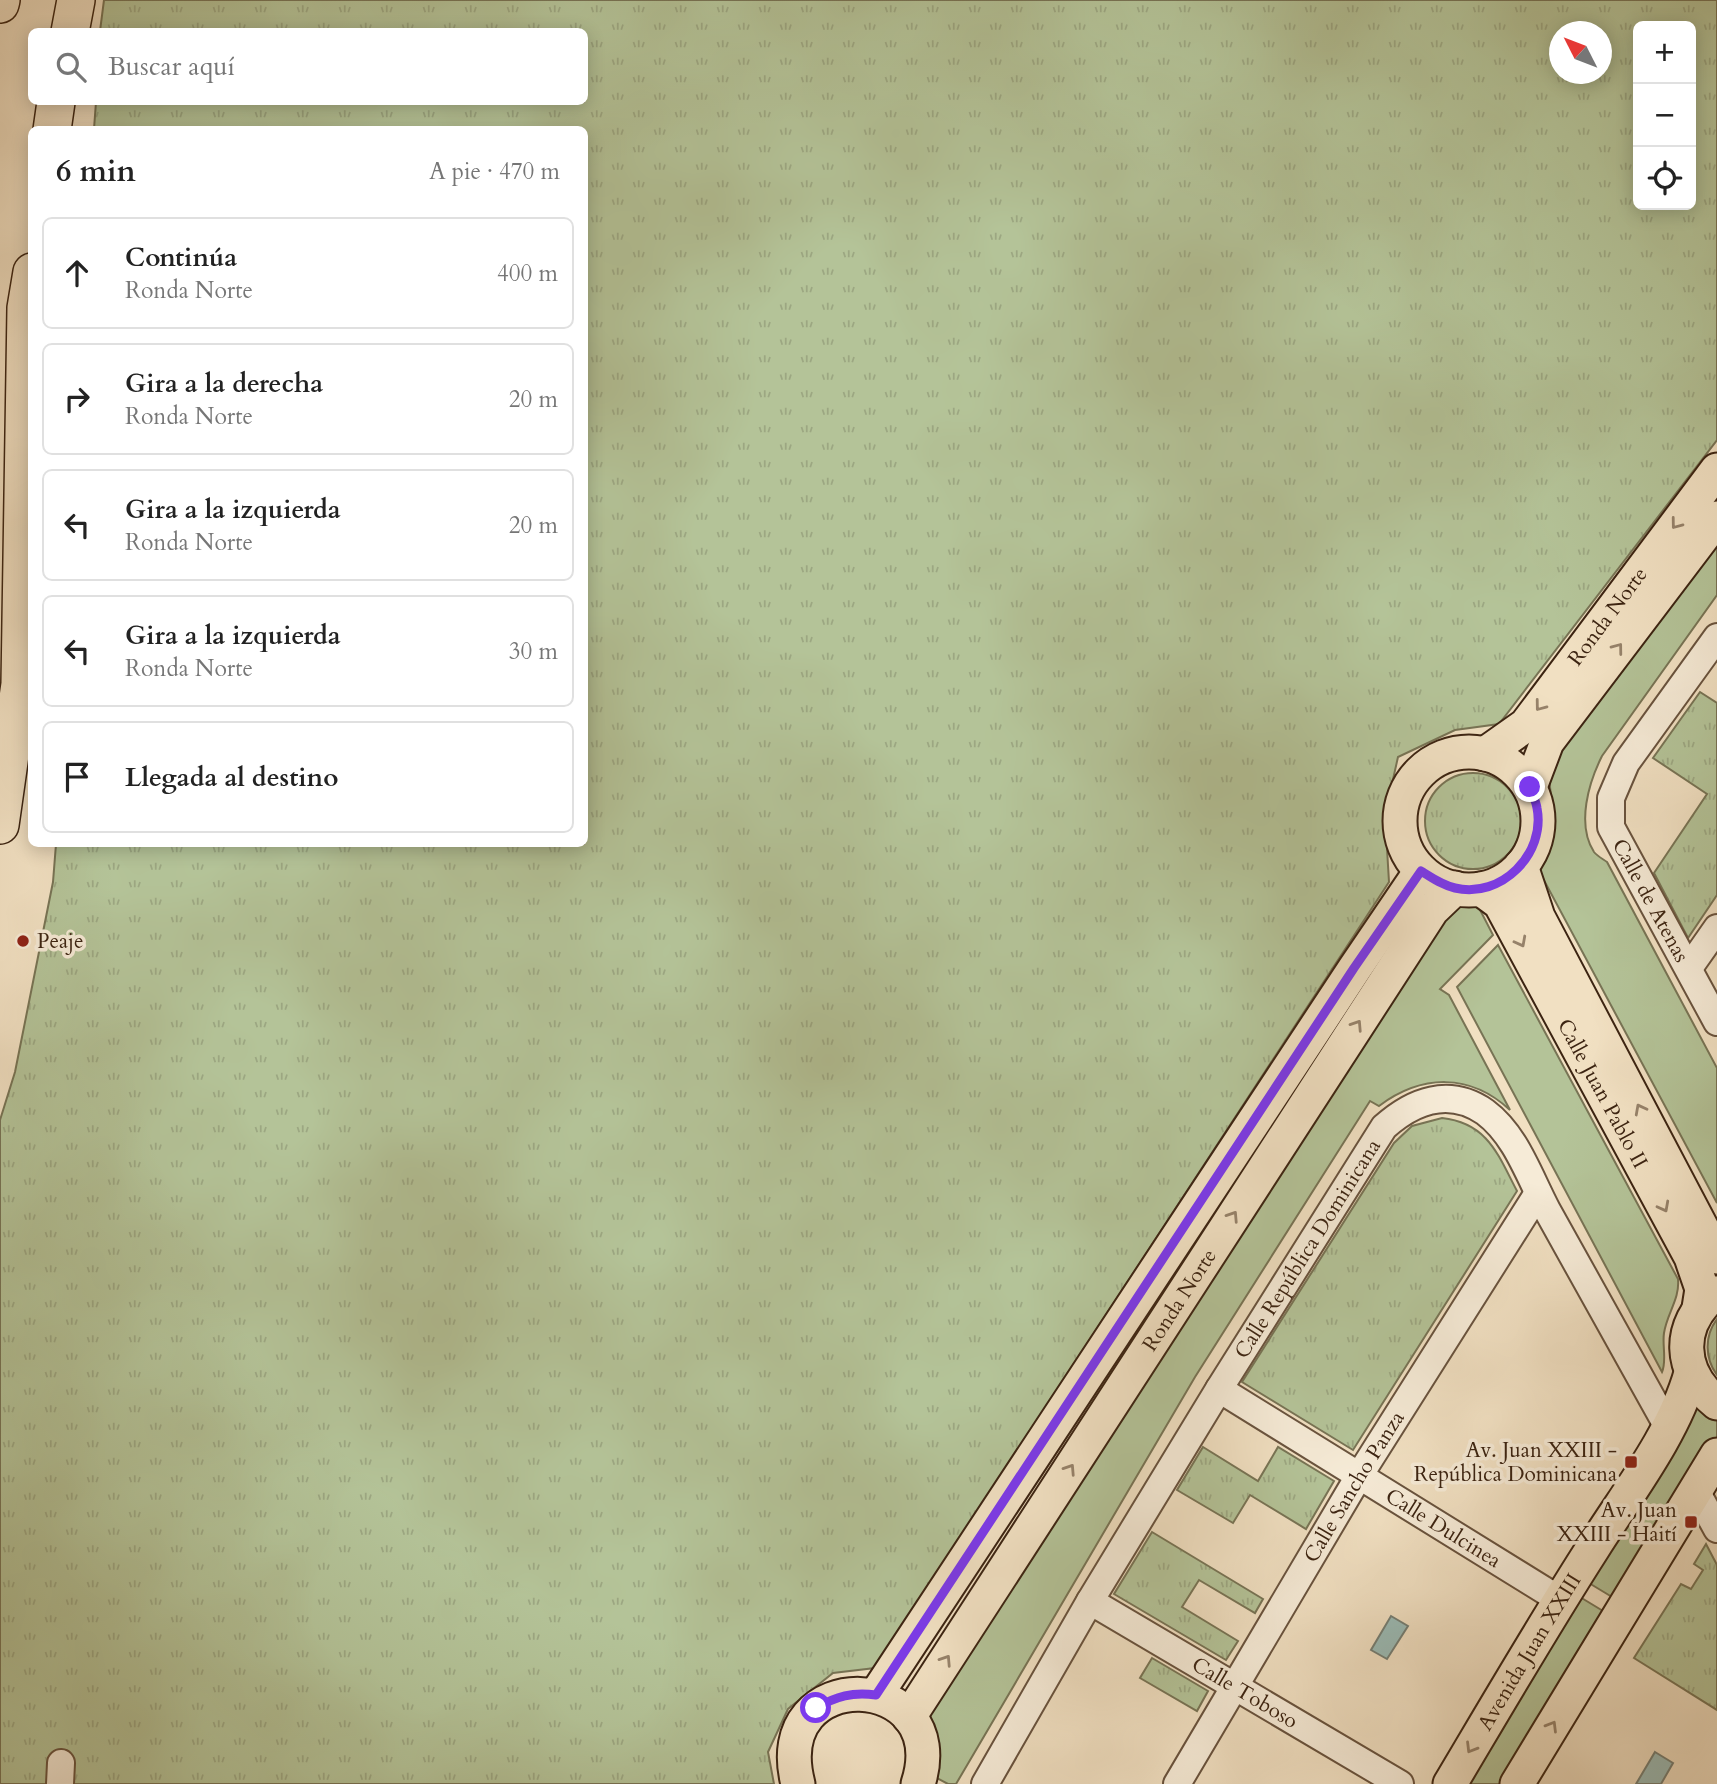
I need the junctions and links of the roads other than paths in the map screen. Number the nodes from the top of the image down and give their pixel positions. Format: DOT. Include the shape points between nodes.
graph roads {
  1 [pos="76,0"];
  2 [pos="71,28"];
  3 [pos="56,105"];
  4 [pos="53,126"];
  5 [pos="28,296"];
  6 [pos="26,308"];
  7 [pos="0,384"];
  8 [pos="0,393"];
  9 [pos="0,402"];
  10 [pos="0,416"];
  11 [pos="0,430"];
  12 [pos="0,453"];
  13 [pos="1717,470"];
  14 [pos="0,490"];
  15 [pos="1717,518"];
  16 [pos="0,555"];
  17 [pos="1717,638"];
  18 [pos="0,673"];
  19 [pos="0,752"];
  20 [pos="1485,754"];
  21 [pos="1530,787"];
  22 [pos="0,825"];
  23 [pos="1521,866"];
  24 [pos="1421,871"];
  25 [pos="1468,889"];
  26 [pos="1717,928"];
  27 [pos="1689,968"];
  28 [pos="1717,1022"];
  29 [pos="1538,1193"];
  30 [pos="1717,1257"];
  31 [pos="1708,1300"];
  32 [pos="1692,1373"];
  33 [pos="1219,1389"];
  34 [pos="1717,1403"];
  35 [pos="1669,1429"];
  36 [pos="1717,1455"];
  37 [pos="1359,1476"];
  38 [pos="1695,1489"];
  39 [pos="1717,1529"];
  40 [pos="1560,1600"];
  41 [pos="1090,1601"];
  42 [pos="1233,1686"];
  43 [pos="876,1695"];
  44 [pos="909,1717"];
  45 [pos="921,1781"];
  46 [pos="798,1784"];
  47 [pos="985,1784"];
  48 [pos="1177,1784"];
  49 [pos="1400,1784"];
  50 [pos="1450,1784"];
  51 [pos="1517,1784"];
  1 -- 2 [label="highway"];
  3 -- 4 [label="highway"];
  5 -- 6 [label="highway"];
  6 -- 7 [label="highway"];
  6 -- 8 [label="highway"];
  6 -- 9 [label="highway"];
  6 -- 10 [label="highway"];
  6 -- 11 [label="highway"];
  6 -- 12 [label="highway"];
  6 -- 14 [label="highway"];
  6 -- 16 [label="highway"];
  6 -- 18 [label="highway"];
  6 -- 19 [label="highway" via="10,687"];
  6 -- 22 [label="highway" via="20,684"];
  13 -- 20 [label="main road, Ronda Norte, one-way" via="1526,725"];
  21 -- 15 [label="main road, Ronda Norte, one-way" via="1547,742"];
  17 -- 27 [label="street, Calle de Atenas" via="1626,763 1611,798 1611,827"];
  20 -- 21 [label="main road" via="1503,760"];
  20 -- 24 [label="main road" via="1448,755 1427,766 1411,784 1402,806 1401,829 1407,852"];
  21 -- 23 [label="main road" via="1538,828"];
  23 -- 25 [label="main road, Ronda Norte" via="1503,881"];
  30 -- 23 [label="main road, Calle Juan Pablo II, one-way" via="1538,917"];
  24 -- 25 [label="main road" via="1437,882"];
  24 -- 43 [label="main road, Ronda Norte"];
  25 -- 31 [label="main road, Calle Juan Pablo II, one-way" via="1500,903 1691,1256"];
  44 -- 25 [label="main road, Ronda Norte, one-way" via="1432,910"];
  26 -- 27 [label="street"];
  27 -- 28 [label="street, Calle de Atenas"];
  29 -- 33 [label="street, Calle República Dominicana" via="1508,1134 1482,1110 1446,1099 1409,1107 1384,1127"];
  29 -- 35 [label="street, Calle República Dominicana"];
  29 -- 37 [label="street, Calle Sancho Panza"];
  31 -- 32 [label="main road" via="1689,1328 1686,1351"];
  32 -- 34 [label="main road" via="1703,1392"];
  32 -- 35 [label="main road, Avenida Juan XXIII"];
  33 -- 37 [label="street, Calle Dulcinea"];
  33 -- 41 [label="street, Calle República Dominicana"];
  35 -- 40 [label="main road, Avenida Juan XXIII"];
  36 -- 38 [label="main road"];
  37 -- 40 [label="street, Calle Dulcinea"];
  37 -- 42 [label="street, Calle Sancho Panza"];
  38 -- 39 [label="street"];
  51 -- 38 [label="main road, one-way"];
  40 -- 50 [label="main road, Avenida Juan XXIII, one-way"];
  41 -- 42 [label="street, Calle Toboso"];
  41 -- 47 [label="street, Calle República Dominicana"];
  42 -- 48 [label="street, Calle Sancho Panza"];
  42 -- 49 [label="street, Calle Toboso"];
  43 -- 44 [label="main road" via="895,1703"];
  43 -- 46 [label="main road" via="835,1697 816,1708 794,1743"];
  44 -- 45 [label="main road" via="923,1751"];
}
